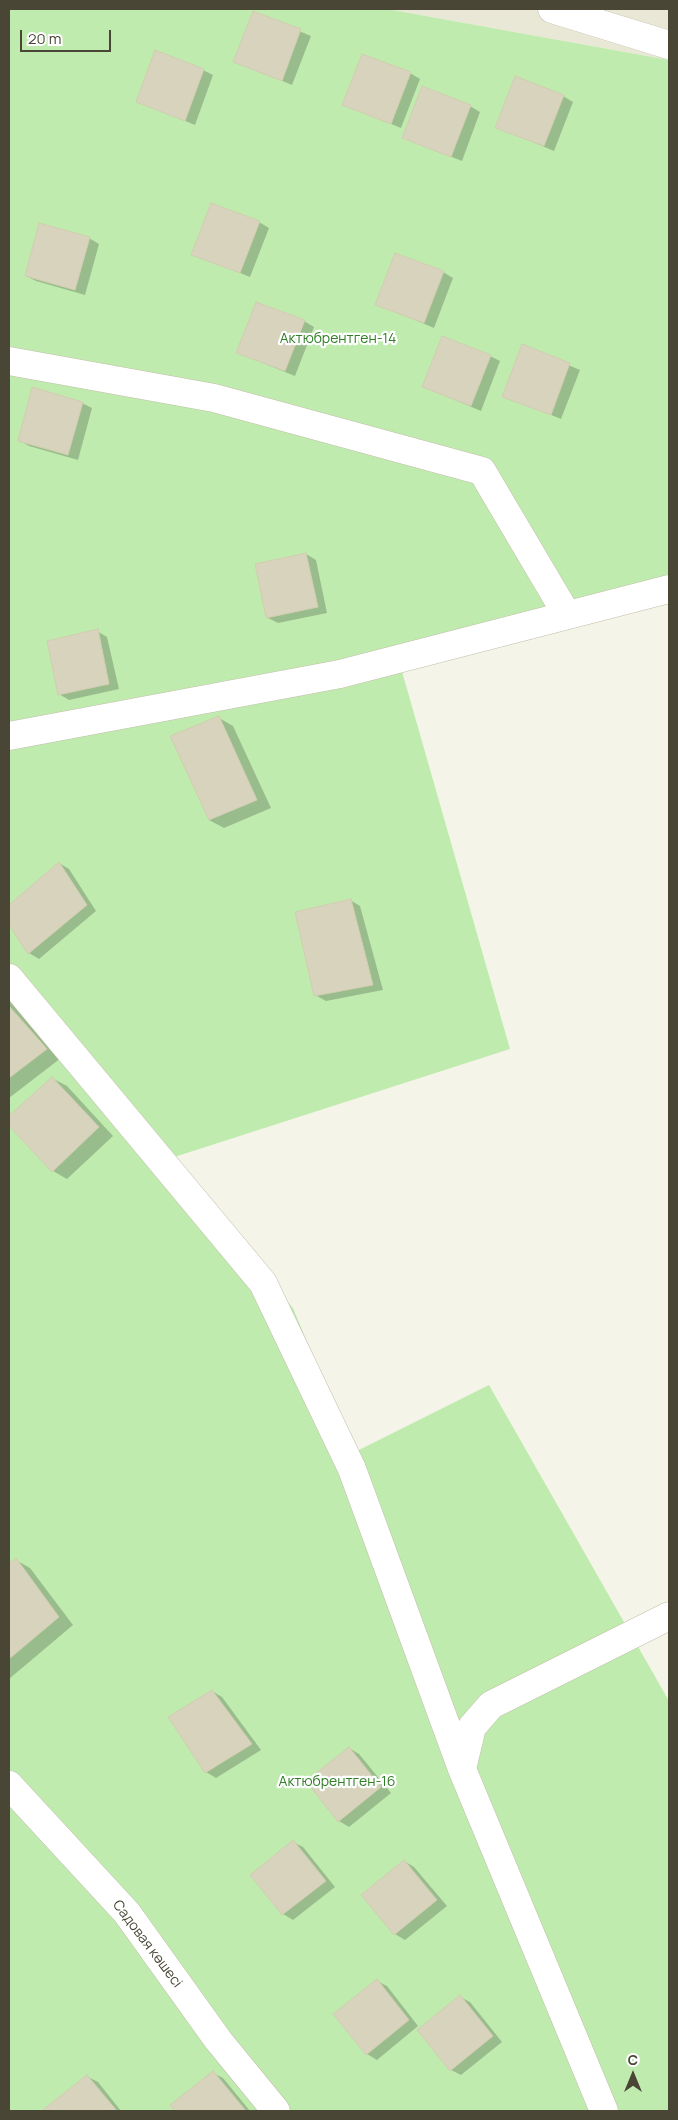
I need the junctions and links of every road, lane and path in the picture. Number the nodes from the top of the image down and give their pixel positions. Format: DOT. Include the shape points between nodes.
graph roads {
  1 [pos="552,9"];
  2 [pos="669,45"];
  3 [pos="9,361"];
  4 [pos="669,589"];
  5 [pos="567,615"];
  6 [pos="9,736"];
  7 [pos="9,978"];
  8 [pos="669,1616"];
  9 [pos="462,1769"];
  10 [pos="9,1785"];
  11 [pos="276,2111"];
  12 [pos="604,2111"];
  1 -- 2 [label="lane"];
  3 -- 5 [label="lane" via="214,398 482,471"];
  4 -- 5 [label="lane"];
  5 -- 6 [label="lane" via="340,674"];
  7 -- 9 [label="lane" via="263,1283 352,1469"];
  8 -- 9 [label="lane" via="491,1705 472,1727"];
  9 -- 12 [label="lane"];
  10 -- 11 [label="lane, Садовая көшесі" via="127,1913 218,2040"];
}
